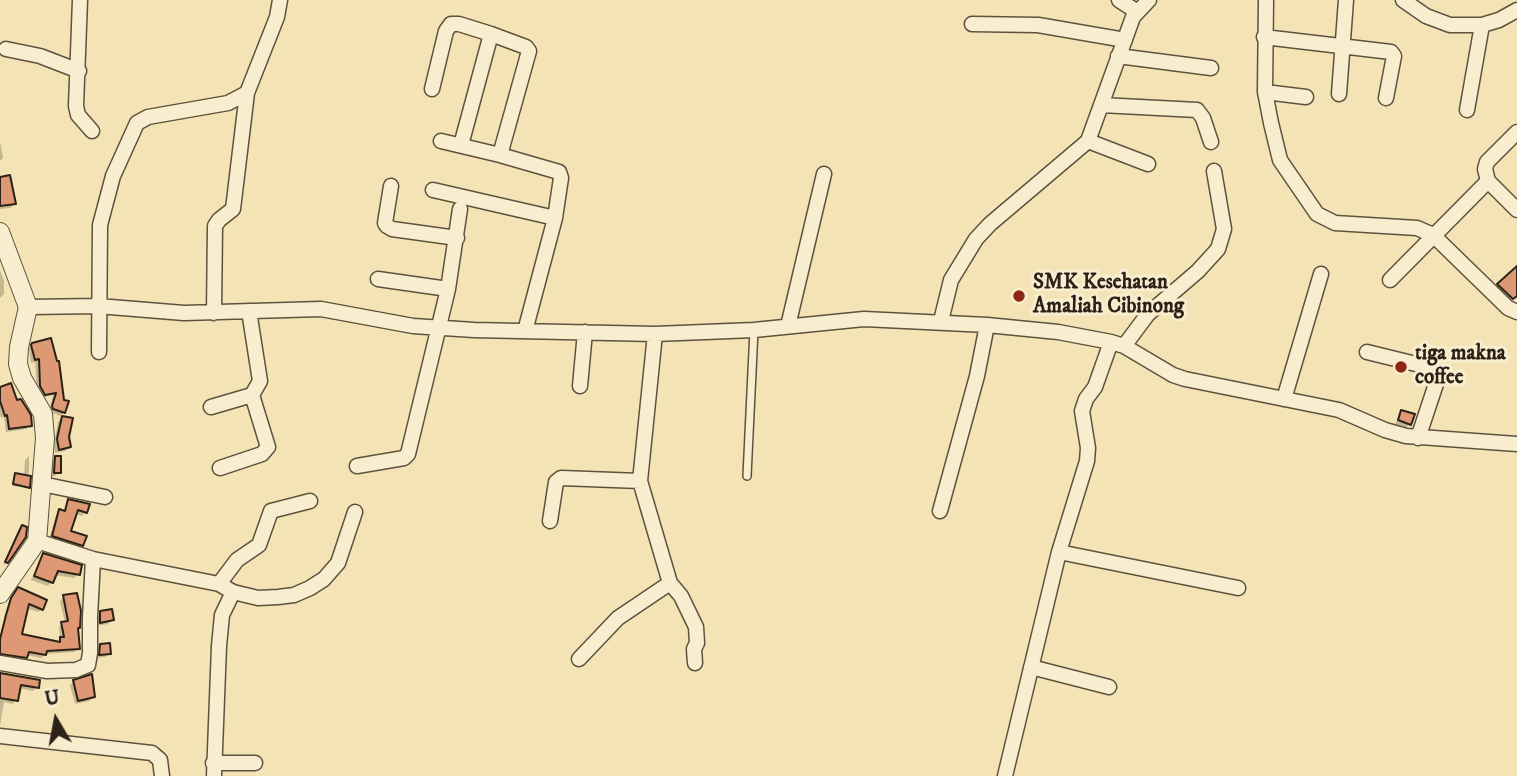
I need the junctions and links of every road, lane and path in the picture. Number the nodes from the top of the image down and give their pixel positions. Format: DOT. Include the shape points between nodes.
graph roads {
  1 [pos="80,0"];
  2 [pos="280,0"];
  3 [pos="1119,0"];
  4 [pos="1149,0"];
  5 [pos="1266,0"];
  6 [pos="1346,0"];
  7 [pos="1403,0"];
  8 [pos="1517,10"];
  9 [pos="1136,11"];
  10 [pos="972,24"];
  11 [pos="1482,25"];
  12 [pos="491,34"];
  13 [pos="1264,37"];
  14 [pos="1125,40"];
  15 [pos="1342,46"];
  16 [pos="6,49"];
  17 [pos="1118,56"];
  18 [pos="1211,68"];
  19 [pos="79,71"];
  20 [pos="432,89"];
  21 [pos="1265,92"];
  22 [pos="247,93"];
  23 [pos="1339,94"];
  24 [pos="1306,97"];
  25 [pos="1386,98"];
  26 [pos="1101,105"];
  27 [pos="1467,110"];
  28 [pos="92,131"];
  29 [pos="1517,132"];
  30 [pos="441,141"];
  31 [pos="1088,141"];
  32 [pos="1211,142"];
  33 [pos="461,145"];
  34 [pos="500,155"];
  35 [pos="1148,164"];
  36 [pos="1214,171"];
  37 [pos="824,174"];
  38 [pos="1488,181"];
  39 [pos="391,186"];
  40 [pos="433,190"];
  41 [pos="460,209"];
  42 [pos="1517,211"];
  43 [pos="555,218"];
  44 [pos="0,232"];
  45 [pos="1433,235"];
  46 [pos="457,238"];
  47 [pos="1321,274"];
  48 [pos="378,279"];
  49 [pos="1390,280"];
  50 [pos="448,289"];
  51 [pos="98,306"];
  52 [pos="28,307"];
  53 [pos="249,312"];
  54 [pos="1517,312"];
  55 [pos="214,313"];
  56 [pos="942,321"];
  57 [pos="987,325"];
  58 [pos="788,326"];
  59 [pos="438,327"];
  60 [pos="754,330"];
  61 [pos="525,331"];
  62 [pos="585,332"];
  63 [pos="655,334"];
  64 [pos="1118,344"];
  65 [pos="99,352"];
  66 [pos="1367,352"];
  67 [pos="580,386"];
  68 [pos="252,395"];
  69 [pos="1284,399"];
  70 [pos="211,407"];
  71 [pos="1418,438"];
  72 [pos="1517,444"];
  73 [pos="357,466"];
  74 [pos="220,468"];
  75 [pos="747,476"];
  76 [pos="640,481"];
  77 [pos="42,484"];
  78 [pos="105,497"];
  79 [pos="310,501"];
  80 [pos="940,511"];
  81 [pos="355,512"];
  82 [pos="550,522"];
  83 [pos="37,541"];
  84 [pos="1059,552"];
  85 [pos="93,559"];
  86 [pos="670,583"];
  87 [pos="219,584"];
  88 [pos="1238,588"];
  89 [pos="233,592"];
  90 [pos="0,594"];
  91 [pos="579,659"];
  92 [pos="0,663"];
  93 [pos="695,663"];
  94 [pos="1031,667"];
  95 [pos="1108,687"];
  96 [pos="0,736"];
  97 [pos="255,763"];
  98 [pos="214,769"];
  99 [pos="162,776"];
  100 [pos="1004,776"];
  1 -- 19 [label="street"];
  2 -- 22 [label="street"];
  3 -- 9 [label="street"];
  4 -- 9 [label="street"];
  5 -- 13 [label="street"];
  6 -- 15 [label="street"];
  7 -- 11 [label="street" via="1437,22"];
  8 -- 11 [label="street"];
  9 -- 14 [label="street"];
  10 -- 14 [label="street" via="1038,25"];
  11 -- 27 [label="street"];
  12 -- 20 [label="street" via="454,23 448,27"];
  12 -- 33 [label="street"];
  12 -- 34 [label="street" via="526,47 530,55"];
  13 -- 15 [label="street"];
  13 -- 21 [label="street"];
  14 -- 17 [label="street"];
  15 -- 23 [label="street"];
  15 -- 25 [label="street" via="1393,53"];
  16 -- 19 [label="street"];
  17 -- 18 [label="street"];
  17 -- 26 [label="street"];
  19 -- 28 [label="street" via="76,106"];
  21 -- 24 [label="street"];
  21 -- 45 [label="street" via="1280,160 1317,214 1335,223 1417,228"];
  22 -- 51 [label="street" via="228,103 137,123 113,176 102,216"];
  22 -- 55 [label="street" via="234,206 215,226"];
  26 -- 31 [label="street"];
  26 -- 32 [label="street" via="1197,110"];
  29 -- 38 [label="street" via="1487,162"];
  30 -- 33 [label="street"];
  31 -- 35 [label="street"];
  31 -- 56 [label="street" via="976,239 951,280"];
  33 -- 34 [label="street"];
  34 -- 43 [label="street" via="560,173"];
  36 -- 64 [label="street" via="1224,229 1218,248"];
  37 -- 58 [label="street"];
  38 -- 42 [label="street"];
  38 -- 45 [label="street"];
  39 -- 46 [label="street" via="387,226"];
  40 -- 43 [label="street"];
  41 -- 46 [label="street"];
  43 -- 61 [label="street"];
  44 -- 52 [label="street"];
  45 -- 49 [label="street"];
  45 -- 54 [label="street" via="1508,309"];
  46 -- 50 [label="street"];
  47 -- 69 [label="street"];
  48 -- 50 [label="street"];
  50 -- 59 [label="street"];
  51 -- 52 [label="street"];
  51 -- 55 [label="street"];
  51 -- 65 [label="street"];
  52 -- 77 [label="street" via="18,364 44,417"];
  53 -- 55 [label="street"];
  53 -- 59 [label="street" via="321,309"];
  53 -- 68 [label="street" via="260,375"];
  56 -- 57 [label="street"];
  56 -- 58 [label="street" via="864,319"];
  57 -- 64 [label="street"];
  57 -- 80 [label="street"];
  58 -- 60 [label="street"];
  59 -- 61 [label="street"];
  59 -- 73 [label="street" via="407,456"];
  60 -- 63 [label="street"];
  60 -- 75 [label="lane"];
  61 -- 62 [label="street"];
  62 -- 63 [label="street"];
  62 -- 67 [label="street"];
  63 -- 76 [label="street"];
  64 -- 69 [label="street" via="1185,379"];
  64 -- 84 [label="street" via="1082,411 1087,461"];
  66 -- 71 [label="street" via="1433,372 1437,380"];
  68 -- 70 [label="street"];
  68 -- 74 [label="street" via="267,450"];
  69 -- 71 [label="street" via="1339,410"];
  71 -- 72 [label="street"];
  76 -- 82 [label="street" via="561,478 556,482"];
  76 -- 86 [label="street"];
  77 -- 78 [label="street"];
  77 -- 83 [label="street"];
  79 -- 87 [label="street" via="271,511 259,545 237,559"];
  81 -- 89 [label="street" via="338,563 324,579 294,595 258,598"];
  83 -- 85 [label="street"];
  83 -- 90 [label="street"];
  84 -- 88 [label="street"];
  84 -- 94 [label="street"];
  85 -- 87 [label="street"];
  85 -- 92 [label="street" via="88,665 47,671"];
  86 -- 91 [label="street" via="618,618"];
  86 -- 93 [label="street" via="696,627"];
  87 -- 89 [label="street"];
  89 -- 98 [label="street" via="222,615"];
  94 -- 95 [label="street"];
  94 -- 100 [label="street"];
  96 -- 99 [label="street" via="152,752 160,760"];
  97 -- 98 [label="street"];
}
